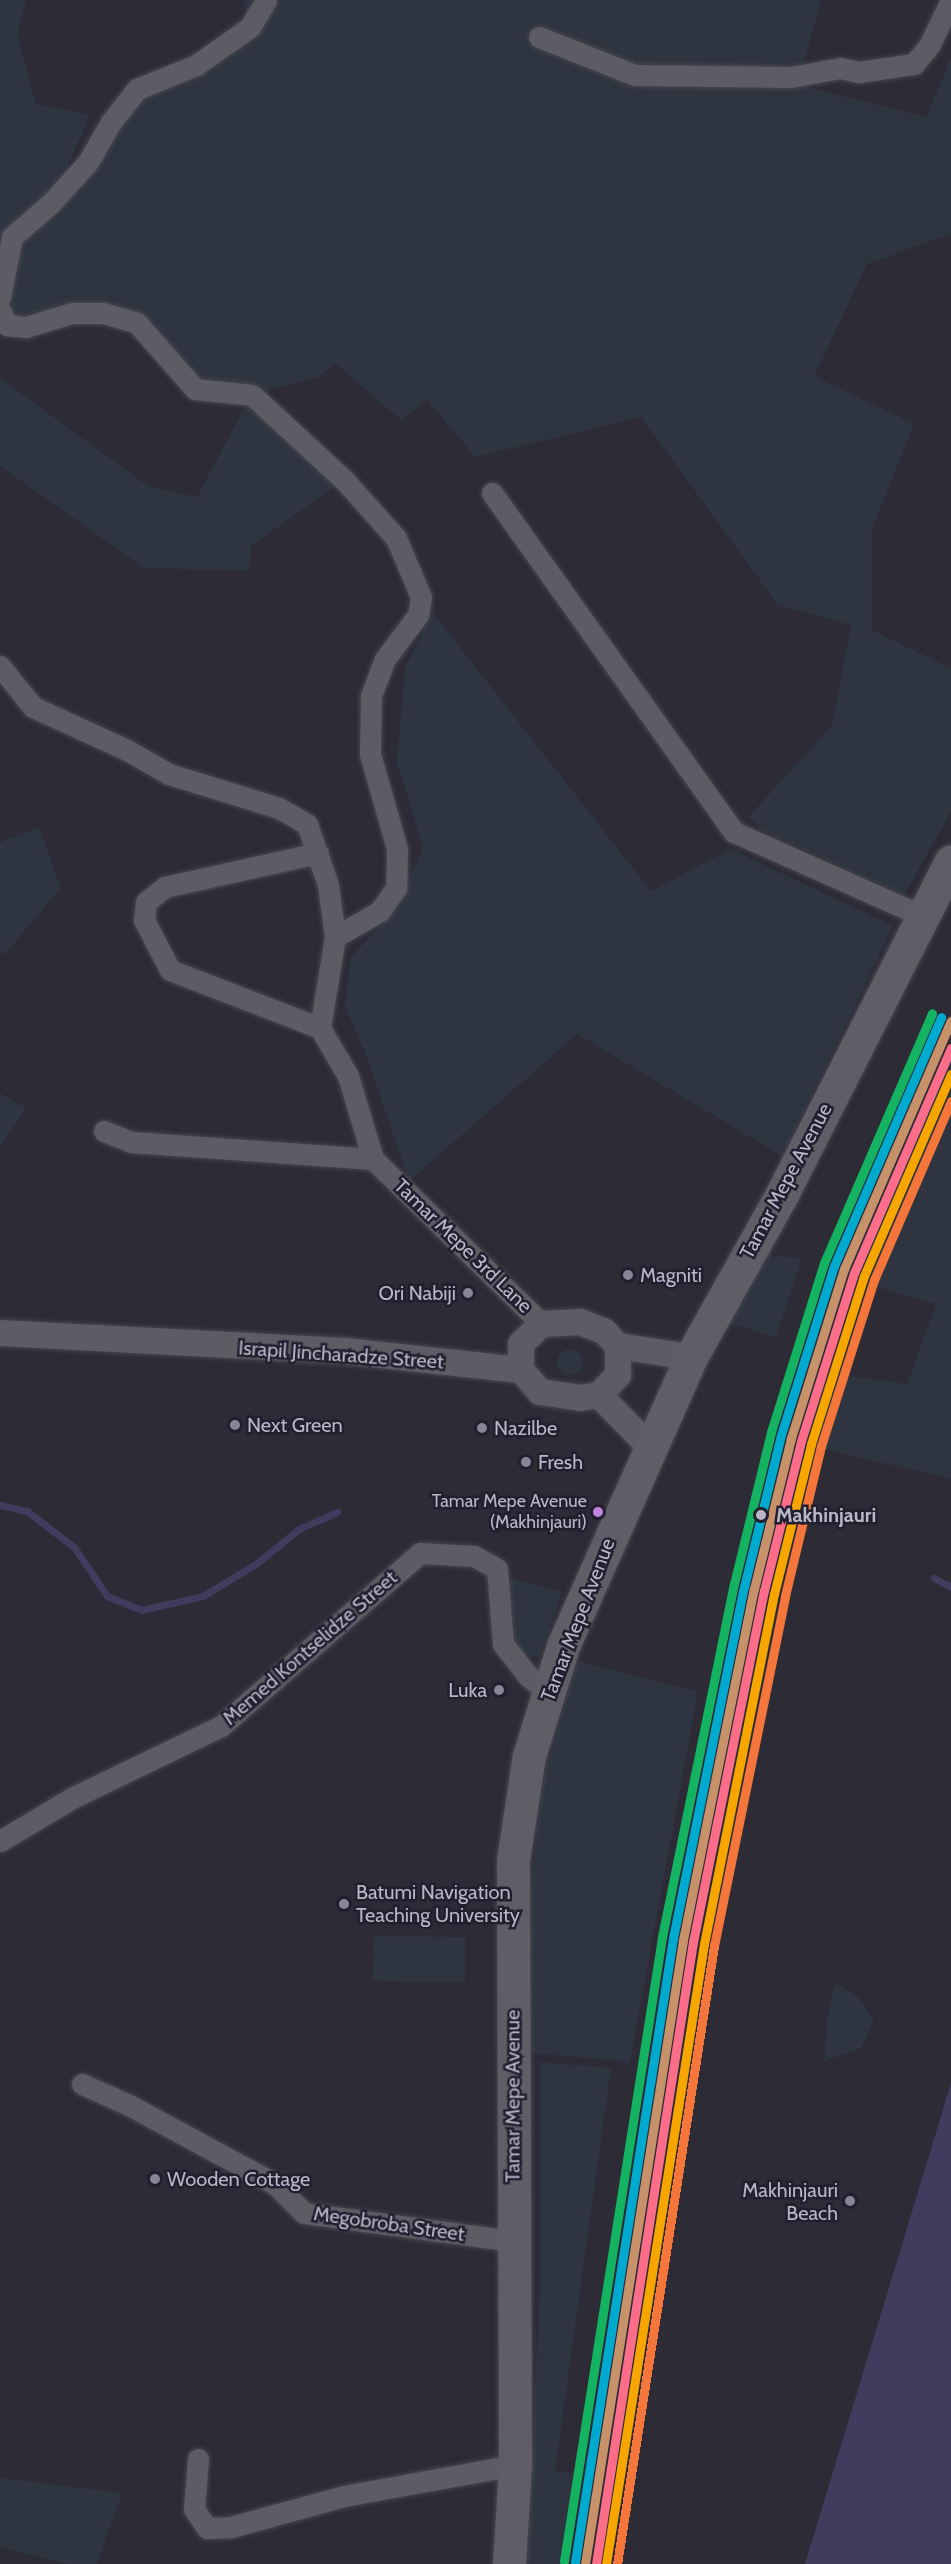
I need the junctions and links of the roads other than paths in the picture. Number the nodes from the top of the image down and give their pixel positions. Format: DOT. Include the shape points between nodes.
graph roads {
  1 [pos="266,0"];
  2 [pos="951,0"];
  3 [pos="539,37"];
  4 [pos="0,297"];
  5 [pos="0,310"];
  6 [pos="492,493"];
  7 [pos="0,666"];
  8 [pos="318,853"];
  9 [pos="951,861"];
  10 [pos="920,915"];
  11 [pos="334,937"];
  12 [pos="320,1028"];
  13 [pos="104,1131"];
  14 [pos="373,1159"];
  15 [pos="542,1324"];
  16 [pos="0,1333"];
  17 [pos="618,1346"];
  18 [pos="691,1357"];
  19 [pos="520,1370"];
  20 [pos="599,1395"];
  21 [pos="649,1446"];
  22 [pos="548,1692"];
  23 [pos="0,1840"];
  24 [pos="82,2084"];
  25 [pos="515,2241"];
  26 [pos="198,2459"];
  27 [pos="515,2465"];
  28 [pos="509,2564"];
  1 -- 4 [label="street" via="250,27 196,65 137,89 111,122 88,162 51,203 12,237"];
  2 -- 3 [label="street" via="930,44 914,64 859,72 840,68 790,77 635,75"];
  5 -- 11 [label="street" via="7,325 26,327 72,313 103,313 137,323 195,389 252,395 344,480 396,538 421,597 418,615 385,659 371,696 370,754 397,849 396,888 380,911"];
  6 -- 10 [label="street" via="734,832"];
  7 -- 8 [label="street" via="33,707 169,774 279,808 307,824"];
  8 -- 11 [label="street" via="328,885"];
  8 -- 12 [label="street" via="165,887 146,902 144,920 170,970"];
  9 -- 10 [label="main road, Tamar Mepe Avenue"];
  10 -- 18 [label="main road, Tamar Mepe Avenue" via="782,1194"];
  11 -- 12 [label="street"];
  12 -- 14 [label="street, Tamar Mepe 3rd Lane" via="348,1076"];
  13 -- 14 [label="street" via="131,1142"];
  14 -- 15 [label="street, Tamar Mepe 3rd Lane"];
  15 -- 17 [label="street, Tamar Mepe 3rd Lane" via="580,1322 604,1331"];
  15 -- 19 [label="street" via="521,1344"];
  16 -- 19 [label="street, Israpil Jincharadze Street" via="345,1351"];
  17 -- 18 [label="street"];
  17 -- 20 [label="street" via="618,1375"];
  18 -- 21 [label="main road, Tamar Mepe Avenue"];
  19 -- 20 [label="street" via="540,1392 582,1398"];
  20 -- 21 [label="street"];
  21 -- 22 [label="main road, Tamar Mepe Avenue" via="563,1646"];
  22 -- 23 [label="street, Memed Kontselidze Street" via="503,1644 497,1569 474,1556 420,1553 221,1726 72,1798"];
  22 -- 25 [label="main road, Tamar Mepe Avenue" via="529,1756 513,1860"];
  24 -- 25 [label="street, Megobroba Street" via="275,2184 304,2213"];
  25 -- 27 [label="main road, Tamar Mepe Avenue"];
  26 -- 27 [label="street" via="194,2510 207,2528 231,2527 344,2496"];
  27 -- 28 [label="main road, Tamar Mepe Avenue"];
}
